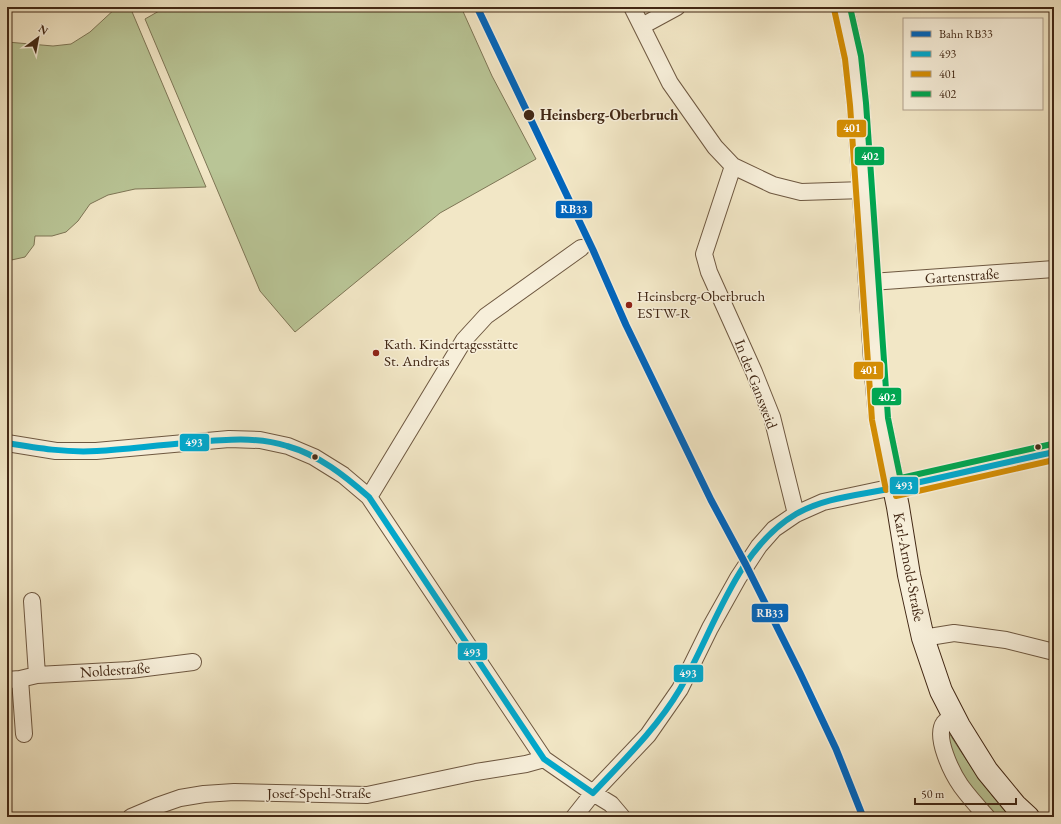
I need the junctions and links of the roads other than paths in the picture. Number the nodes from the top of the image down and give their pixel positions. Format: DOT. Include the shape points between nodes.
graph roads {
  1 [pos="632,7"];
  2 [pos="677,7"];
  3 [pos="842,7"];
  4 [pos="642,26"];
  5 [pos="733,166"];
  6 [pos="864,190"];
  7 [pos="582,248"];
  8 [pos="1054,269"];
  9 [pos="871,282"];
  10 [pos="7,443"];
  11 [pos="1054,452"];
  12 [pos="894,488"];
  13 [pos="369,498"];
  14 [pos="796,514"];
  15 [pos="32,601"];
  16 [pos="923,638"];
  17 [pos="1054,652"];
  18 [pos="193,662"];
  19 [pos="37,675"];
  20 [pos="14,679"];
  21 [pos="954,716"];
  22 [pos="24,734"];
  23 [pos="544,759"];
  24 [pos="593,793"];
  25 [pos="131,817"];
  26 [pos="574,817"];
  27 [pos="622,817"];
  28 [pos="987,817"];
  29 [pos="1028,817"];
  1 -- 4 [label="street"];
  2 -- 4 [label="street"];
  3 -- 6 [label="main road, Karl-Arnold-Straße" via="858,96"];
  4 -- 5 [label="street" via="670,83 715,147"];
  5 -- 6 [label="street" via="773,185 801,192"];
  5 -- 14 [label="street, In der Gansweid" via="704,254 709,272 772,416"];
  6 -- 9 [label="main road, Karl-Arnold-Straße"];
  7 -- 13 [label="street" via="486,316 464,340"];
  8 -- 9 [label="street, Gartenstraße"];
  9 -- 12 [label="main road, Karl-Arnold-Straße" via="880,418"];
  10 -- 13 [label="street" via="56,451 96,451 229,439 260,440 288,446 314,457 343,474"];
  11 -- 12 [label="street"];
  12 -- 14 [label="street" via="823,502"];
  12 -- 16 [label="main road, Karl-Arnold-Straße"];
  13 -- 23 [label="street"];
  14 -- 24 [label="street" via="774,529 759,546 710,628 680,689 648,735"];
  15 -- 19 [label="street"];
  16 -- 17 [label="street" via="954,633 1006,640"];
  16 -- 21 [label="main road, Karl-Arnold-Straße" via="941,691"];
  18 -- 19 [label="street, Noldestraße" via="130,670"];
  19 -- 20 [label="street, Noldestraße"];
  20 -- 22 [label="street, Noldestraße"];
  21 -- 28 [label="street" via="944,722 940,730 942,746 960,785"];
  21 -- 29 [label="main road, Karl-Arnold-Straße" via="988,771"];
  23 -- 24 [label="street"];
  23 -- 25 [label="street, Josef-Spehl-Straße" via="368,796 234,792 204,794 180,798"];
  24 -- 26 [label="street"];
  24 -- 27 [label="street" via="611,804"];
}
